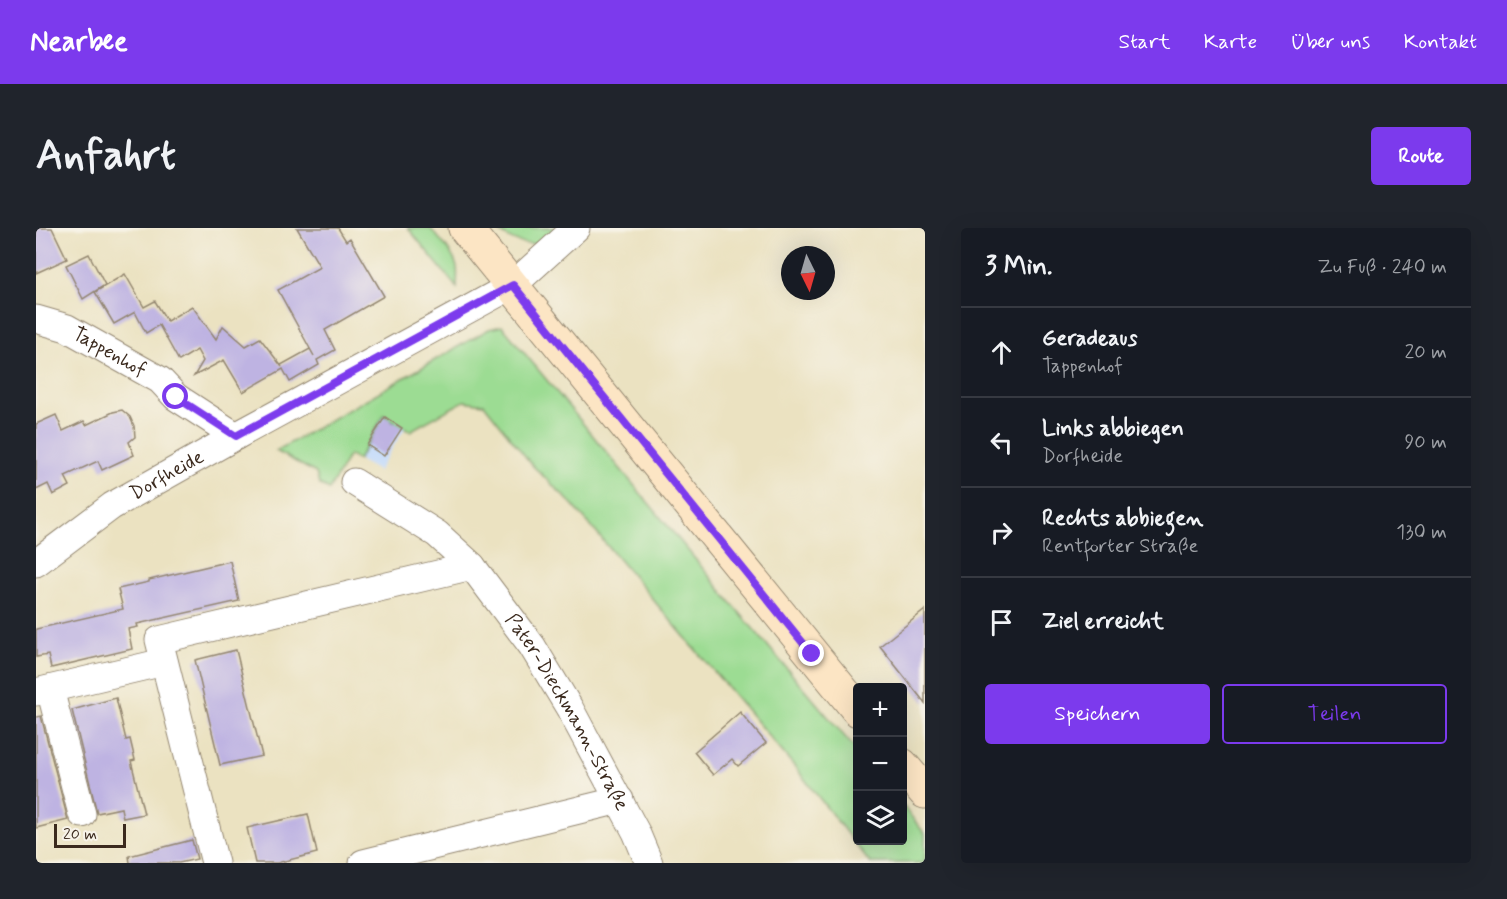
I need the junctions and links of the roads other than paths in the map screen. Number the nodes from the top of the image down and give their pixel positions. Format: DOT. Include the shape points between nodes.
graph roads {
  1 [pos="465,228"];
  2 [pos="576,228"];
  3 [pos="513,285"];
  4 [pos="36,319"];
  5 [pos="236,436"];
  6 [pos="354,482"];
  7 [pos="36,563"];
  8 [pos="472,566"];
  9 [pos="164,662"];
  10 [pos="43,691"];
  11 [pos="853,704"];
  12 [pos="907,770"];
  13 [pos="925,792"];
  14 [pos="620,800"];
  15 [pos="82,814"];
  16 [pos="215,863"];
  17 [pos="363,863"];
  18 [pos="650,863"];
  1 -- 3 [label="main road"];
  2 -- 3 [label="street, Dorfheide"];
  3 -- 5 [label="street, Dorfheide"];
  3 -- 11 [label="main road"];
  4 -- 5 [label="street, Tappenhof" via="67,328 159,380 176,397"];
  5 -- 7 [label="street, Dorfheide" via="112,506"];
  6 -- 8 [label="street, Pater-Dieckmann-Straße" via="438,534"];
  8 -- 9 [label="street" via="159,640"];
  8 -- 14 [label="street, Pater-Dieckmann-Straße" via="532,646"];
  9 -- 10 [label="street"];
  9 -- 16 [label="street"];
  10 -- 15 [label="street"];
  12 -- 13 [label="main road"];
  14 -- 17 [label="street"];
  14 -- 18 [label="street, Pater-Dieckmann-Straße"];
}
